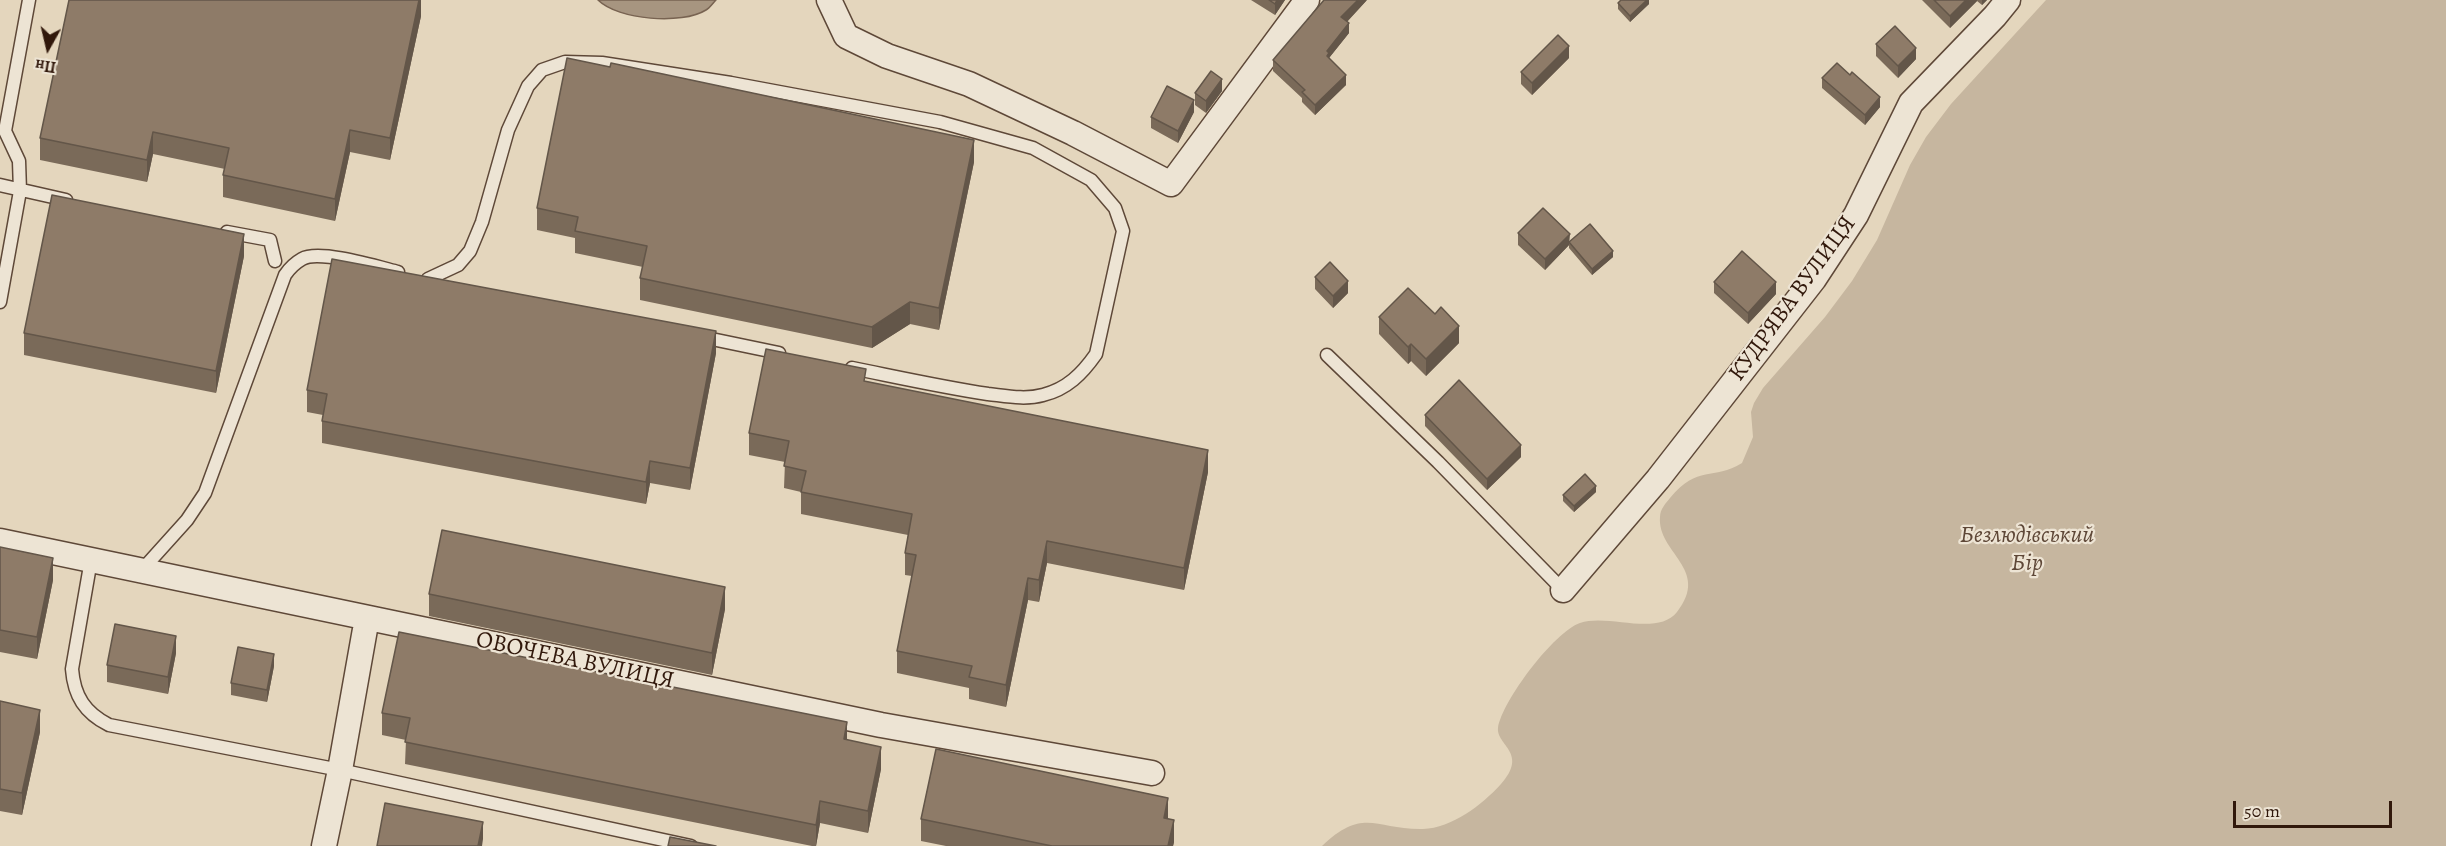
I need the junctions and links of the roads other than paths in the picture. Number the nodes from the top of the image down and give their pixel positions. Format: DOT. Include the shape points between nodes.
graph roads {
  1 [pos="29,0"];
  2 [pos="830,0"];
  3 [pos="1307,0"];
  4 [pos="2008,0"];
  5 [pos="0,185"];
  6 [pos="21,191"];
  7 [pos="77,202"];
  8 [pos="213,229"];
  9 [pos="275,261"];
  10 [pos="428,279"];
  11 [pos="449,284"];
  12 [pos="0,302"];
  13 [pos="686,334"];
  14 [pos="791,355"];
  15 [pos="1328,355"];
  16 [pos="838,365"];
  17 [pos="0,540"];
  18 [pos="91,560"];
  19 [pos="142,570"];
  20 [pos="1563,590"];
  21 [pos="367,618"];
  22 [pos="340,770"];
  23 [pos="1152,773"];
  24 [pos="324,846"];
  25 [pos="691,846"];
  1 -- 6 [label="lane" via="5,131 19,161"];
  2 -- 3 [label="street" via="846,36 887,56 969,84 1171,184"];
  4 -- 20 [label="street, КУДРЯВА ВУЛИЦЯ" via="1911,103 1856,215 1814,279 1658,479"];
  5 -- 6 [label="lane"];
  6 -- 7 [label="lane"];
  6 -- 12 [label="lane"];
  8 -- 9 [label="lane" via="270,240"];
  10 -- 11 [label="lane"];
  10 -- 16 [label="lane" via="458,265 470,250 508,130 528,86 542,70 565,62 602,63 731,83 940,122 1033,148 1091,180 1115,208 1123,231 1096,354 1086,369 1058,390 1024,398 1006,396"];
  10 -- 19 [label="lane" via="316,256 303,258 290,268 205,493 187,520"];
  13 -- 14 [label="lane"];
  15 -- 20 [label="lane"];
  17 -- 18 [label="street, ОВОЧЕВА ВУЛИЦЯ"];
  18 -- 19 [label="street, ОВОЧЕВА ВУЛИЦЯ"];
  18 -- 22 [label="lane" via="72,669 78,697 91,714 109,725"];
  19 -- 21 [label="street, ОВОЧЕВА ВУЛИЦЯ"];
  21 -- 22 [label="street"];
  21 -- 23 [label="street, ОВОЧЕВА ВУЛИЦЯ" via="881,725"];
  22 -- 24 [label="street"];
  22 -- 25 [label="lane"];
}
